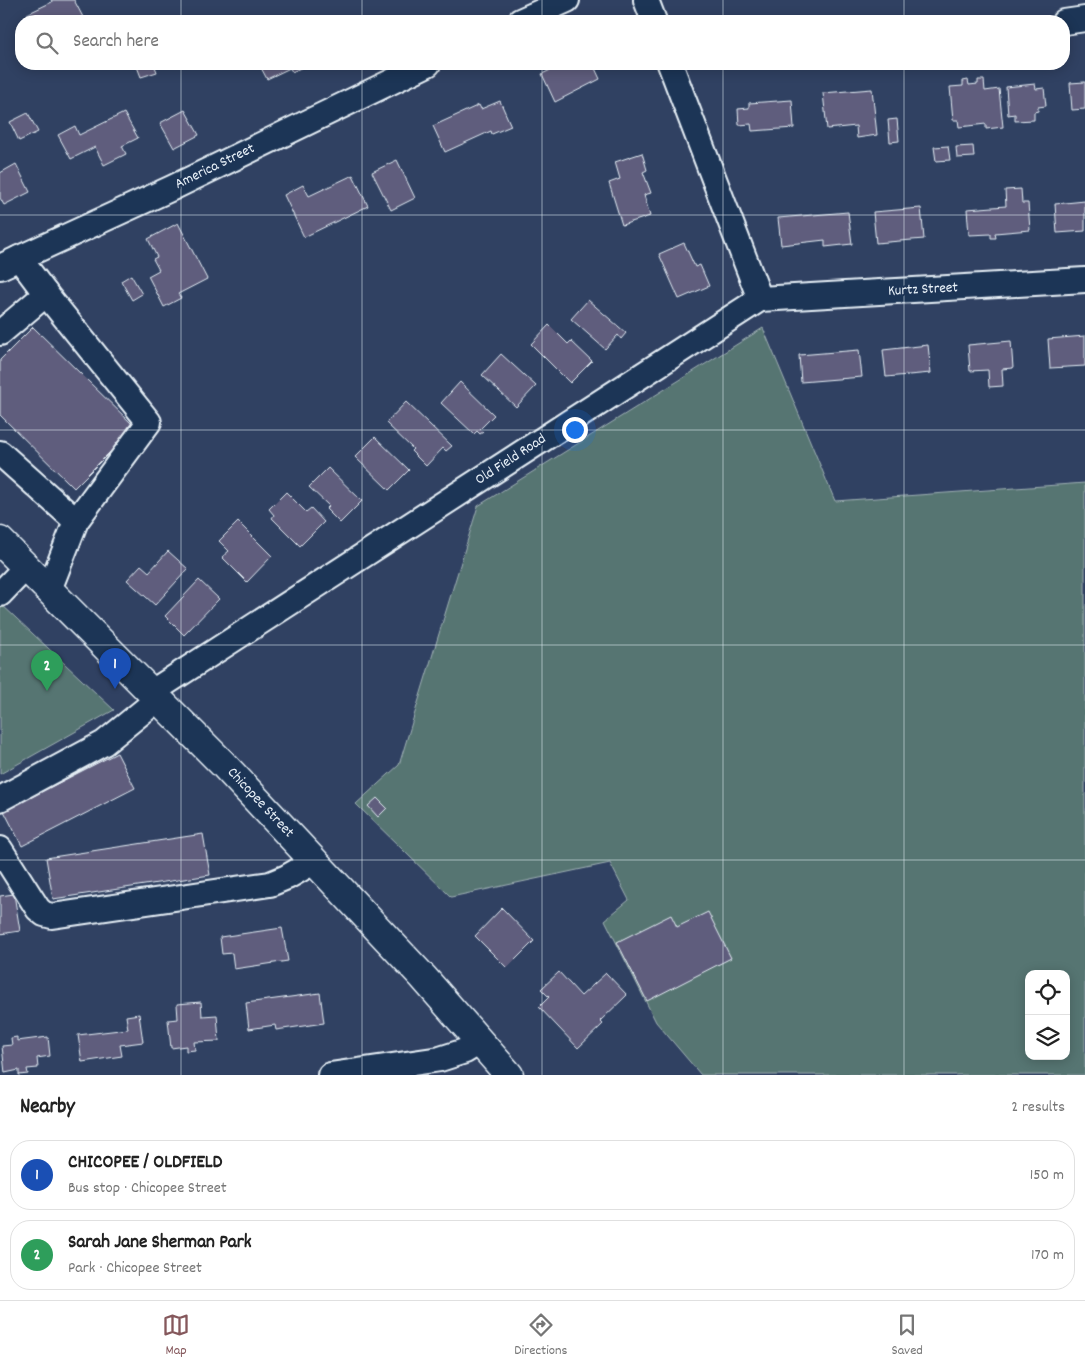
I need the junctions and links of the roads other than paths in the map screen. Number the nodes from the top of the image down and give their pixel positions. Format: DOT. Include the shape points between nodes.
graph roads {
  1 [pos="567,0"];
  2 [pos="646,0"];
  3 [pos="533,15"];
  4 [pos="652,15"];
  5 [pos="1085,19"];
  6 [pos="1070,21"];
  7 [pos="416,70"];
  8 [pos="672,70"];
  9 [pos="10,263"];
  10 [pos="1085,280"];
  11 [pos="46,294"];
  12 [pos="760,299"];
  13 [pos="0,333"];
  14 [pos="0,453"];
  15 [pos="76,521"];
  16 [pos="0,541"];
  17 [pos="26,567"];
  18 [pos="50,590"];
  19 [pos="0,594"];
  20 [pos="155,695"];
  21 [pos="0,799"];
  22 [pos="3,857"];
  23 [pos="315,861"];
  24 [pos="480,1042"];
  25 [pos="330,1075"];
  26 [pos="509,1075"];
  1 -- 3 [label="street"];
  2 -- 4 [label="street"];
  5 -- 6 [label="street"];
  7 -- 9 [label="street, America Street"];
  8 -- 12 [label="street"];
  9 -- 11 [label="street"];
  10 -- 12 [label="street, Kurtz Street"];
  11 -- 13 [label="street"];
  11 -- 15 [label="street" via="149,422"];
  12 -- 20 [label="street, Old Field Road"];
  14 -- 15 [label="street"];
  15 -- 18 [label="street"];
  16 -- 17 [label="main road, Chicopee Street"];
  17 -- 18 [label="main road, Chicopee Street"];
  17 -- 19 [label="street"];
  18 -- 20 [label="main road, Chicopee Street"];
  20 -- 21 [label="street, Old Field Road" via="104,744"];
  20 -- 23 [label="main road, Chicopee Street"];
  22 -- 23 [label="street" via="35,906 52,916 270,884"];
  23 -- 24 [label="main road, Chicopee Street"];
  24 -- 25 [label="street" via="440,1059"];
  24 -- 26 [label="main road, Chicopee Street"];
}
